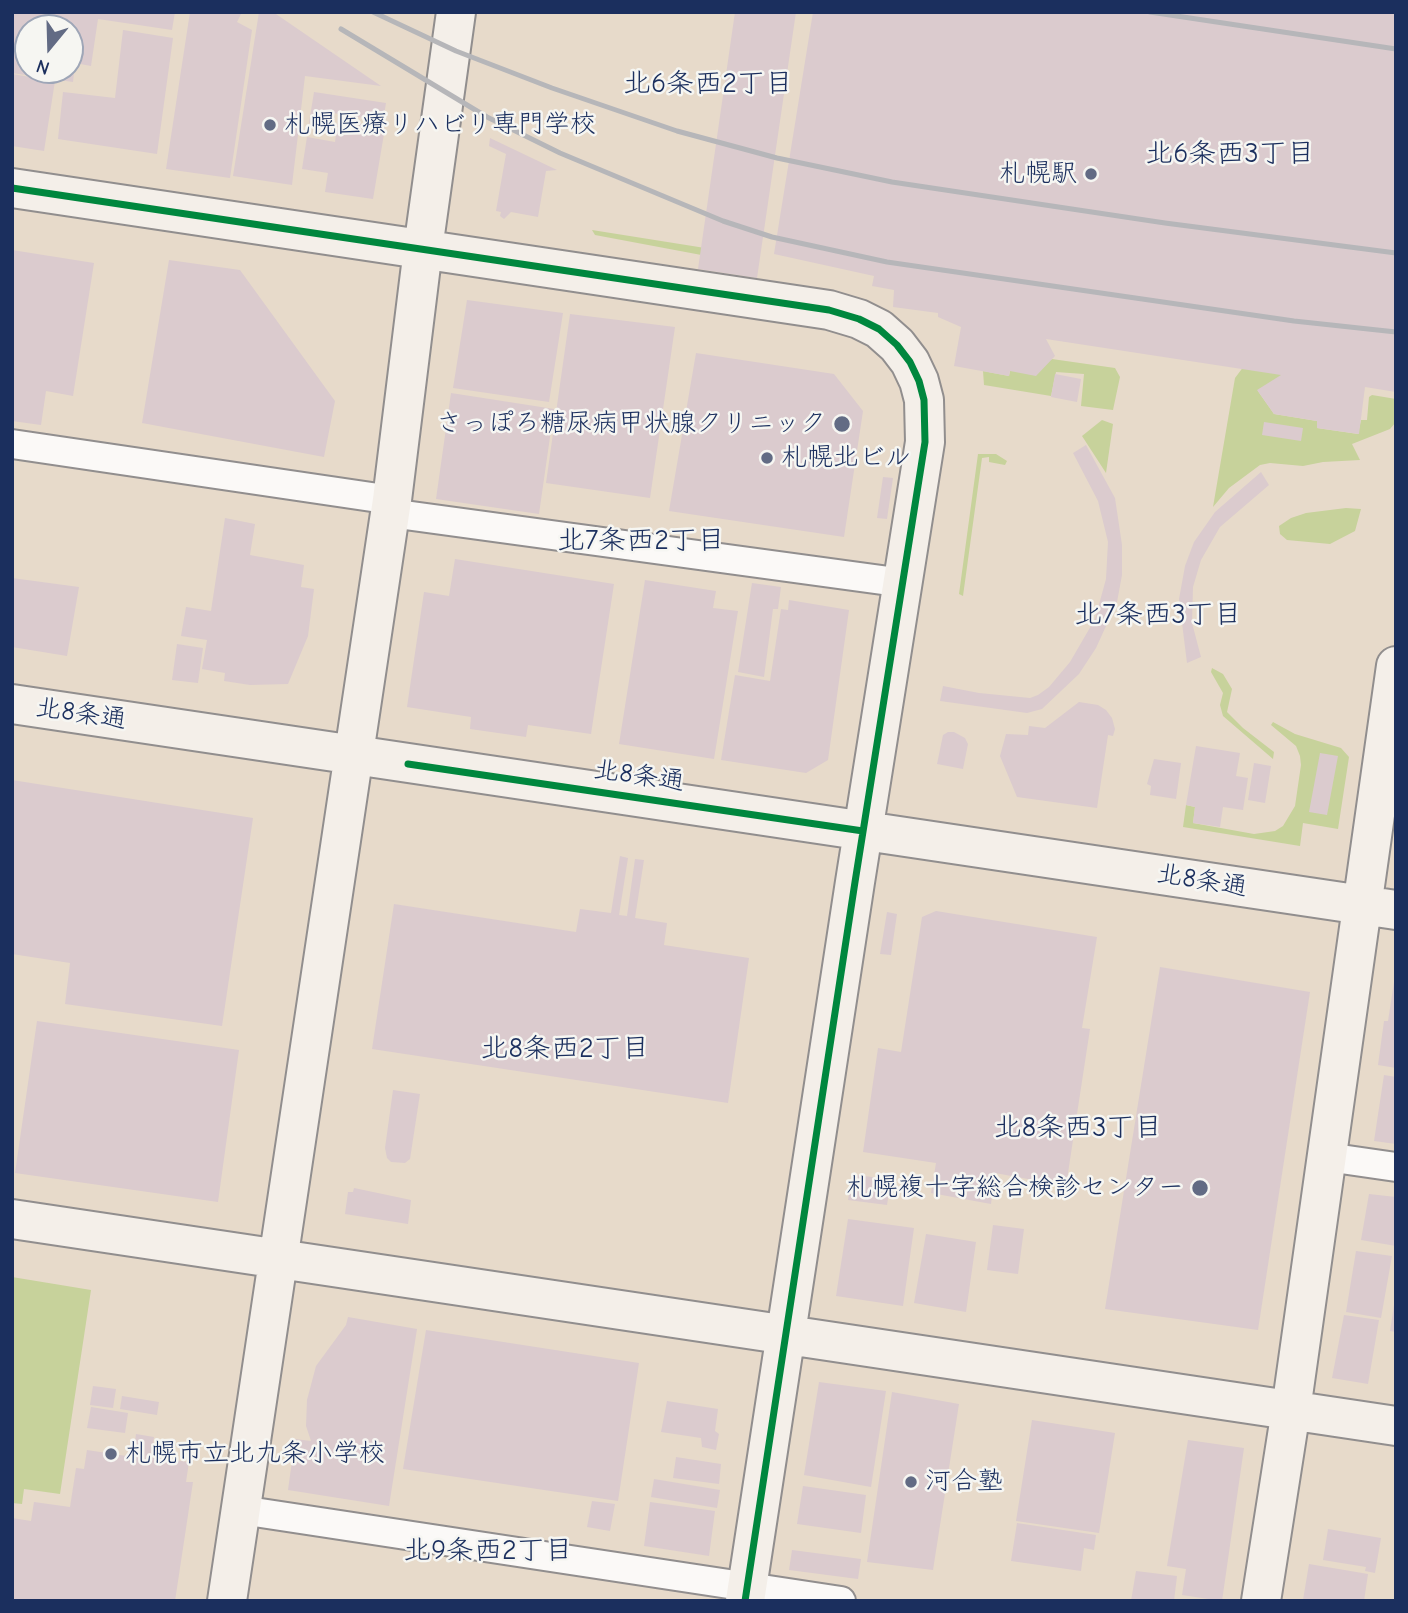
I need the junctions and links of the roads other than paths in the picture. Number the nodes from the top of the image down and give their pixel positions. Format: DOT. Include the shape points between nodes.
graph roads {
  1 [pos="456,12"];
  2 [pos="12,188"];
  3 [pos="423,248"];
  4 [pos="12,444"];
  5 [pos="391,506"];
  6 [pos="904,583"];
  7 [pos="1396,666"];
  8 [pos="12,704"];
  9 [pos="354,755"];
  10 [pos="863,831"];
  11 [pos="1379,908"];
  12 [pos="1327,1157"];
  13 [pos="1396,1167"];
  14 [pos="12,1219"];
  15 [pos="278,1258"];
  16 [pos="784,1334"];
  17 [pos="1291,1410"];
  18 [pos="1396,1426"];
  19 [pos="241,1510"];
  20 [pos="746,1594"];
  21 [pos="227,1601"];
  22 [pos="841,1601"];
  23 [pos="1261,1601"];
  1 -- 3 [label="street"];
  2 -- 3 [label="street"];
  3 -- 5 [label="street"];
  3 -- 6 [label="street" via="829,310 879,329 910,362 919,381 926,419"];
  4 -- 5 [label="street"];
  5 -- 6 [label="street"];
  5 -- 9 [label="street"];
  6 -- 10 [label="street"];
  7 -- 11 [label="street"];
  8 -- 9 [label="street, 北8条通"];
  9 -- 10 [label="street, 北8条通"];
  9 -- 15 [label="street"];
  10 -- 11 [label="street, 北8条通"];
  10 -- 16 [label="street"];
  11 -- 12 [label="street"];
  12 -- 13 [label="street"];
  12 -- 17 [label="street"];
  14 -- 15 [label="street"];
  15 -- 16 [label="street"];
  15 -- 19 [label="street"];
  16 -- 17 [label="street"];
  16 -- 20 [label="street"];
  17 -- 18 [label="street"];
  17 -- 23 [label="street"];
  19 -- 20 [label="street"];
  19 -- 21 [label="street"];
  20 -- 22 [label="street"];
}
